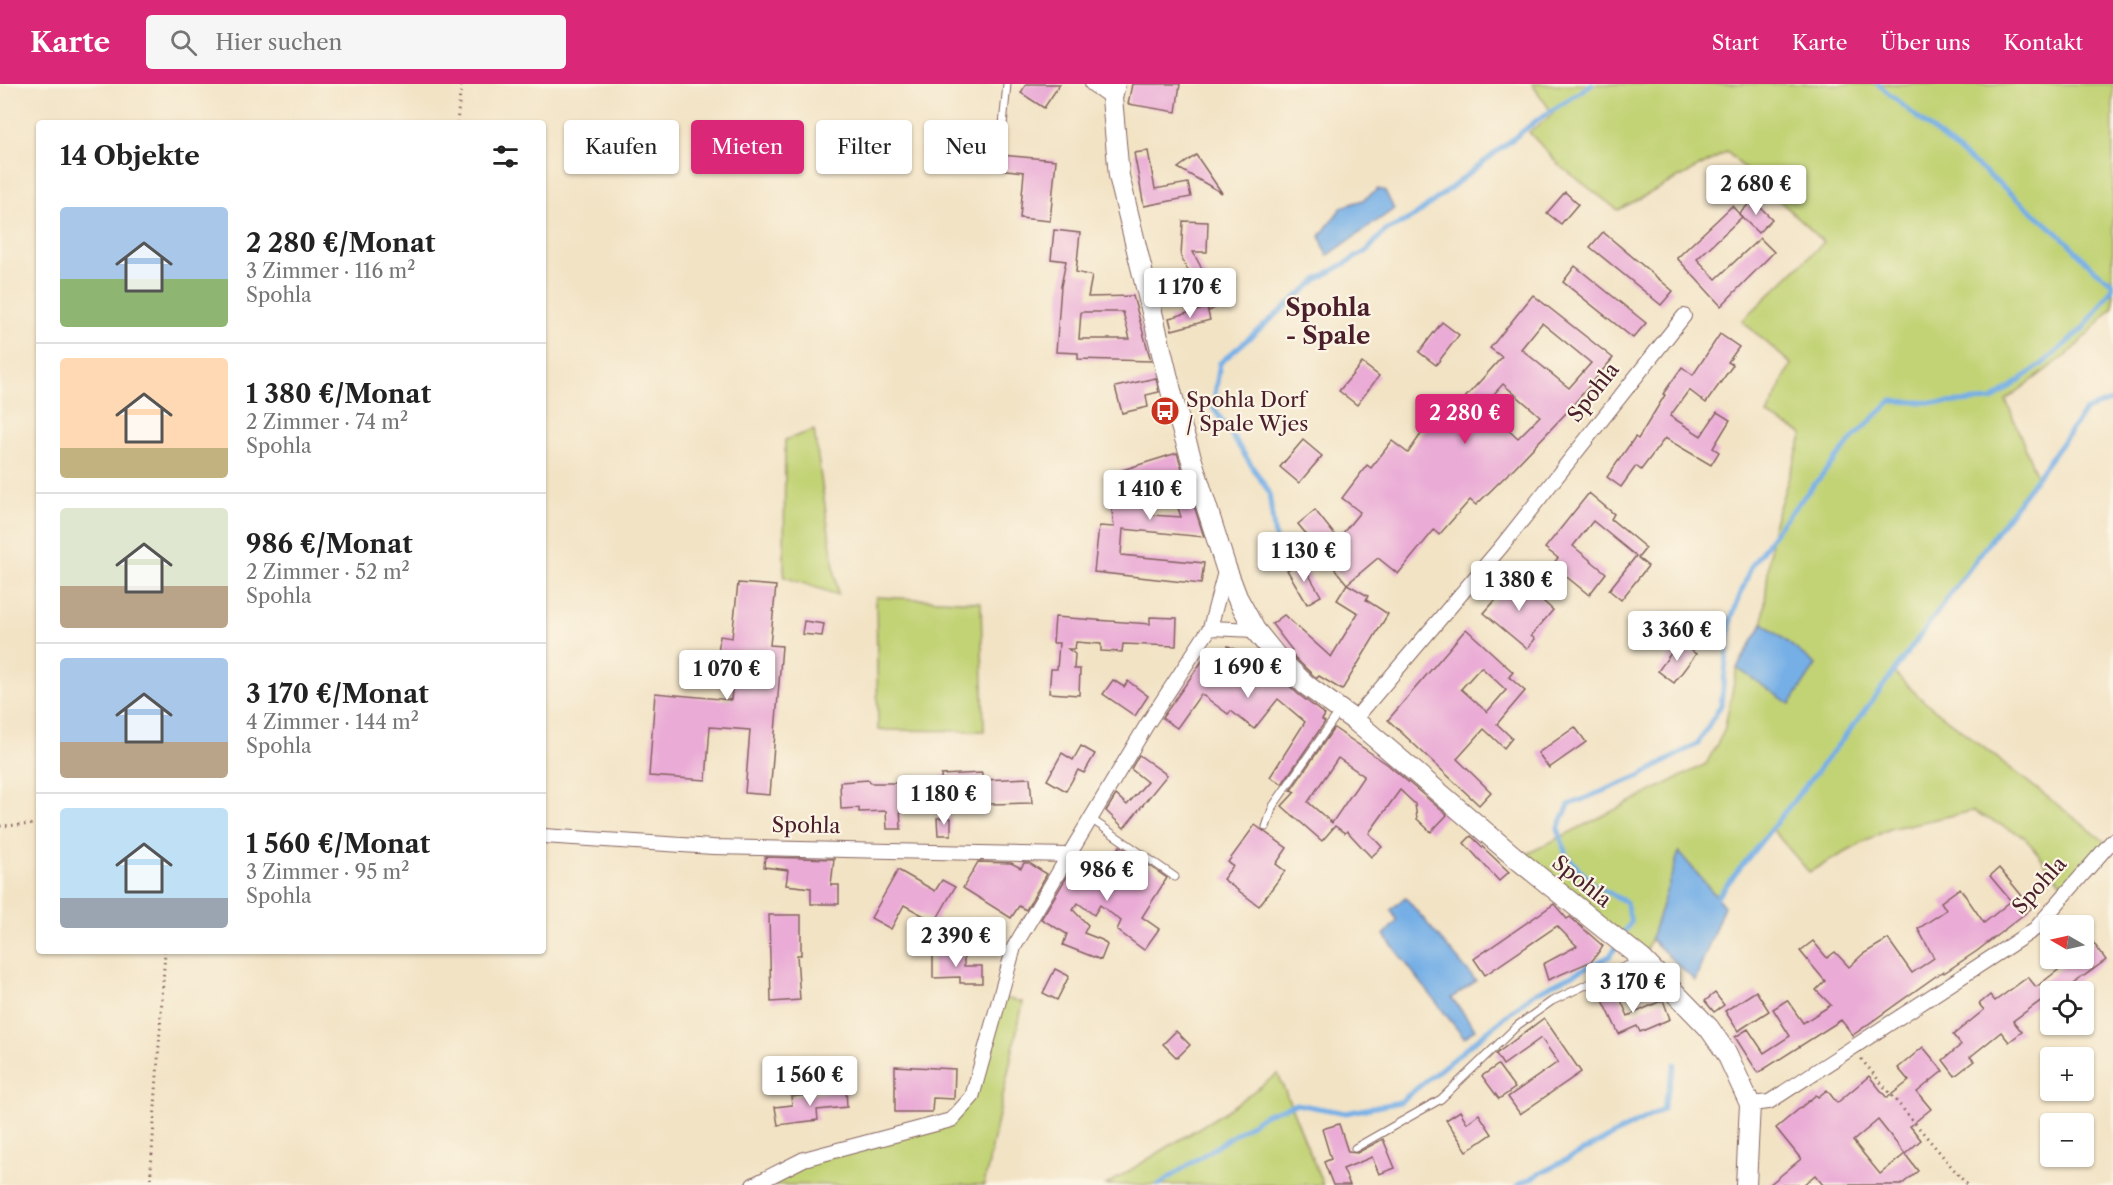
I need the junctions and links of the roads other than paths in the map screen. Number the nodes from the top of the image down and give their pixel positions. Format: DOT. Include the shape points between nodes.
graph roads {
  1 [pos="1007,84"];
  2 [pos="1092,84"];
  3 [pos="1113,91"];
  4 [pos="1003,120"];
  5 [pos="1684,316"];
  6 [pos="1226,568"];
  7 [pos="1210,628"];
  8 [pos="1255,630"];
  9 [pos="1347,715"];
  10 [pos="1090,819"];
  11 [pos="1266,827"];
  12 [pos="546,836"];
  13 [pos="2113,840"];
  14 [pos="1069,855"];
  15 [pos="1175,877"];
  16 [pos="1636,955"];
  17 [pos="1750,1104"];
  18 [pos="1355,1148"];
  19 [pos="753,1185"];
  20 [pos="1746,1185"];
  1 -- 4 [label="lane"];
  2 -- 3 [label="street, Spohla"];
  3 -- 6 [label="street, Spohla" via="1119,176 1136,257 1175,407"];
  5 -- 9 [label="street, Spohla" via="1501,547"];
  6 -- 7 [label="street"];
  6 -- 8 [label="street, Spohla"];
  7 -- 8 [label="street"];
  7 -- 10 [label="street"];
  8 -- 9 [label="street, Spohla" via="1291,671"];
  9 -- 11 [label="lane" via="1273,806"];
  9 -- 16 [label="street, Spohla"];
  10 -- 14 [label="street"];
  10 -- 15 [label="lane"];
  12 -- 14 [label="street, Spohla" via="713,847"];
  13 -- 17 [label="street, Spohla" via="2035,929 1769,1102"];
  14 -- 19 [label="street" via="1014,947 972,1097 951,1120 804,1159"];
  16 -- 17 [label="street, Spohla" via="1709,1028 1727,1054"];
  16 -- 18 [label="lane" via="1552,1001 1518,1025 1441,1099"];
  17 -- 20 [label="street, Spohla"];
}
